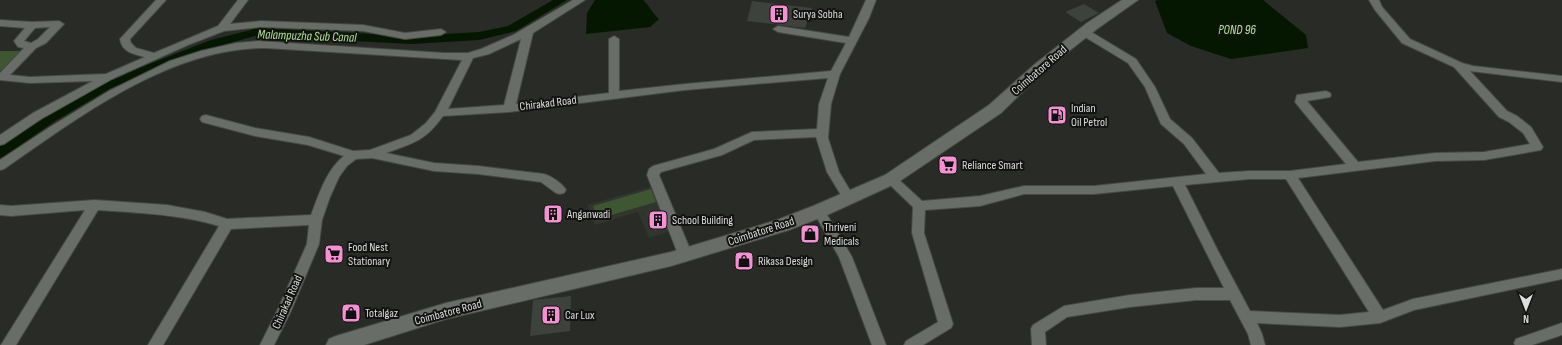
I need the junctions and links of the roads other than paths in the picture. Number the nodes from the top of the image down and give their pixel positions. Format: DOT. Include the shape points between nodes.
graph roads {
  1 [pos="161,0"];
  2 [pos="243,0"];
  3 [pos="580,0"];
  4 [pos="871,0"];
  5 [pos="1131,0"];
  6 [pos="1374,0"];
  7 [pos="0,23"];
  8 [pos="32,25"];
  9 [pos="222,28"];
  10 [pos="778,29"];
  11 [pos="441,32"];
  12 [pos="528,32"];
  13 [pos="1084,32"];
  14 [pos="614,39"];
  15 [pos="852,41"];
  16 [pos="32,46"];
  17 [pos="154,56"];
  18 [pos="469,56"];
  19 [pos="1458,65"];
  20 [pos="835,74"];
  21 [pos="108,77"];
  22 [pos="1562,79"];
  23 [pos="614,95"];
  24 [pos="1326,95"];
  25 [pos="509,108"];
  26 [pos="440,113"];
  27 [pos="206,120"];
  28 [pos="822,133"];
  29 [pos="0,140"];
  30 [pos="371,154"];
  31 [pos="353,155"];
  32 [pos="0,166"];
  33 [pos="1354,166"];
  34 [pos="1290,175"];
  35 [pos="1215,177"];
  36 [pos="891,179"];
  37 [pos="1177,181"];
  38 [pos="560,190"];
  39 [pos="848,197"];
  40 [pos="95,205"];
  41 [pos="919,206"];
  42 [pos="0,210"];
  43 [pos="819,211"];
  44 [pos="316,220"];
  45 [pos="227,224"];
  46 [pos="685,254"];
  47 [pos="1562,274"];
  48 [pos="1233,294"];
  49 [pos="1245,317"];
  50 [pos="1380,317"];
  51 [pos="1562,329"];
  52 [pos="8,345"];
  53 [pos="154,345"];
  54 [pos="267,345"];
  55 [pos="336,345"];
  56 [pos="879,345"];
  57 [pos="911,345"];
  58 [pos="1039,345"];
  59 [pos="1258,345"];
  60 [pos="1522,345"];
  1 -- 17 [label="street" via="126,39 126,44 132,50"];
  2 -- 9 [label="street"];
  3 -- 12 [label="street"];
  4 -- 15 [label="street"];
  5 -- 13 [label="main road, Coimbatore Road"];
  6 -- 19 [label="street" via="1406,41"];
  7 -- 8 [label="street"];
  8 -- 16 [label="street" via="19,41 22,45"];
  8 -- 16 [label="street" via="58,24 42,41"];
  9 -- 11 [label="street" via="261,24 363,28 405,36"];
  9 -- 17 [label="street"];
  10 -- 15 [label="street"];
  12 -- 18 [label="street"];
  12 -- 25 [label="street"];
  13 -- 35 [label="street" via="1132,61 1150,87 1165,121 1188,141"];
  13 -- 36 [label="main road, Coimbatore Road" via="1040,67 995,109"];
  14 -- 23 [label="street"];
  15 -- 20 [label="street"];
  16 -- 21 [label="street" via="2,77 30,80"];
  17 -- 21 [label="street"];
  18 -- 26 [label="street"];
  18 -- 32 [label="street" via="280,45 237,46 204,52 166,66 117,91"];
  19 -- 22 [label="street"];
  19 -- 33 [label="street" via="1503,114 1526,130 1536,147 1484,156 1435,157"];
  20 -- 23 [label="street, Chirakad Road"];
  20 -- 28 [label="street" via="825,104"];
  21 -- 29 [label="street" via="37,116"];
  23 -- 25 [label="street, Chirakad Road"];
  24 -- 33 [label="street" via="1300,98"];
  25 -- 26 [label="street, Chirakad Road"];
  26 -- 30 [label="street" via="430,126 415,138"];
  27 -- 31 [label="street" via="309,141"];
  28 -- 39 [label="street" via="833,172"];
  28 -- 46 [label="street" via="752,136 718,152 653,172"];
  30 -- 31 [label="street"];
  30 -- 38 [label="street" via="434,167 544,178"];
  31 -- 44 [label="street, Chirakad Road" via="334,175"];
  33 -- 34 [label="street"];
  34 -- 35 [label="street"];
  34 -- 50 [label="street"];
  35 -- 37 [label="street"];
  36 -- 39 [label="main road, Coimbatore Road"];
  36 -- 41 [label="street"];
  37 -- 41 [label="street" via="1094,190 1024,190 980,201"];
  37 -- 48 [label="street"];
  39 -- 43 [label="main road, Coimbatore Road"];
  40 -- 42 [label="street"];
  40 -- 45 [label="street" via="167,210 206,217"];
  40 -- 52 [label="street"];
  41 -- 57 [label="street" via="918,232 946,324"];
  43 -- 46 [label="main road, Coimbatore Road" via="783,225"];
  43 -- 56 [label="street" via="845,257"];
  44 -- 45 [label="street"];
  44 -- 54 [label="street, Chirakad Road" via="313,244"];
  45 -- 53 [label="street"];
  46 -- 55 [label="main road, Coimbatore Road" via="446,311"];
  47 -- 50 [label="street" via="1413,305"];
  48 -- 49 [label="street"];
  48 -- 58 [label="street" via="1196,294 1144,299 1064,312 1038,329"];
  49 -- 50 [label="street" via="1340,321"];
  49 -- 59 [label="street"];
  51 -- 60 [label="street" via="1521,343"];
}
